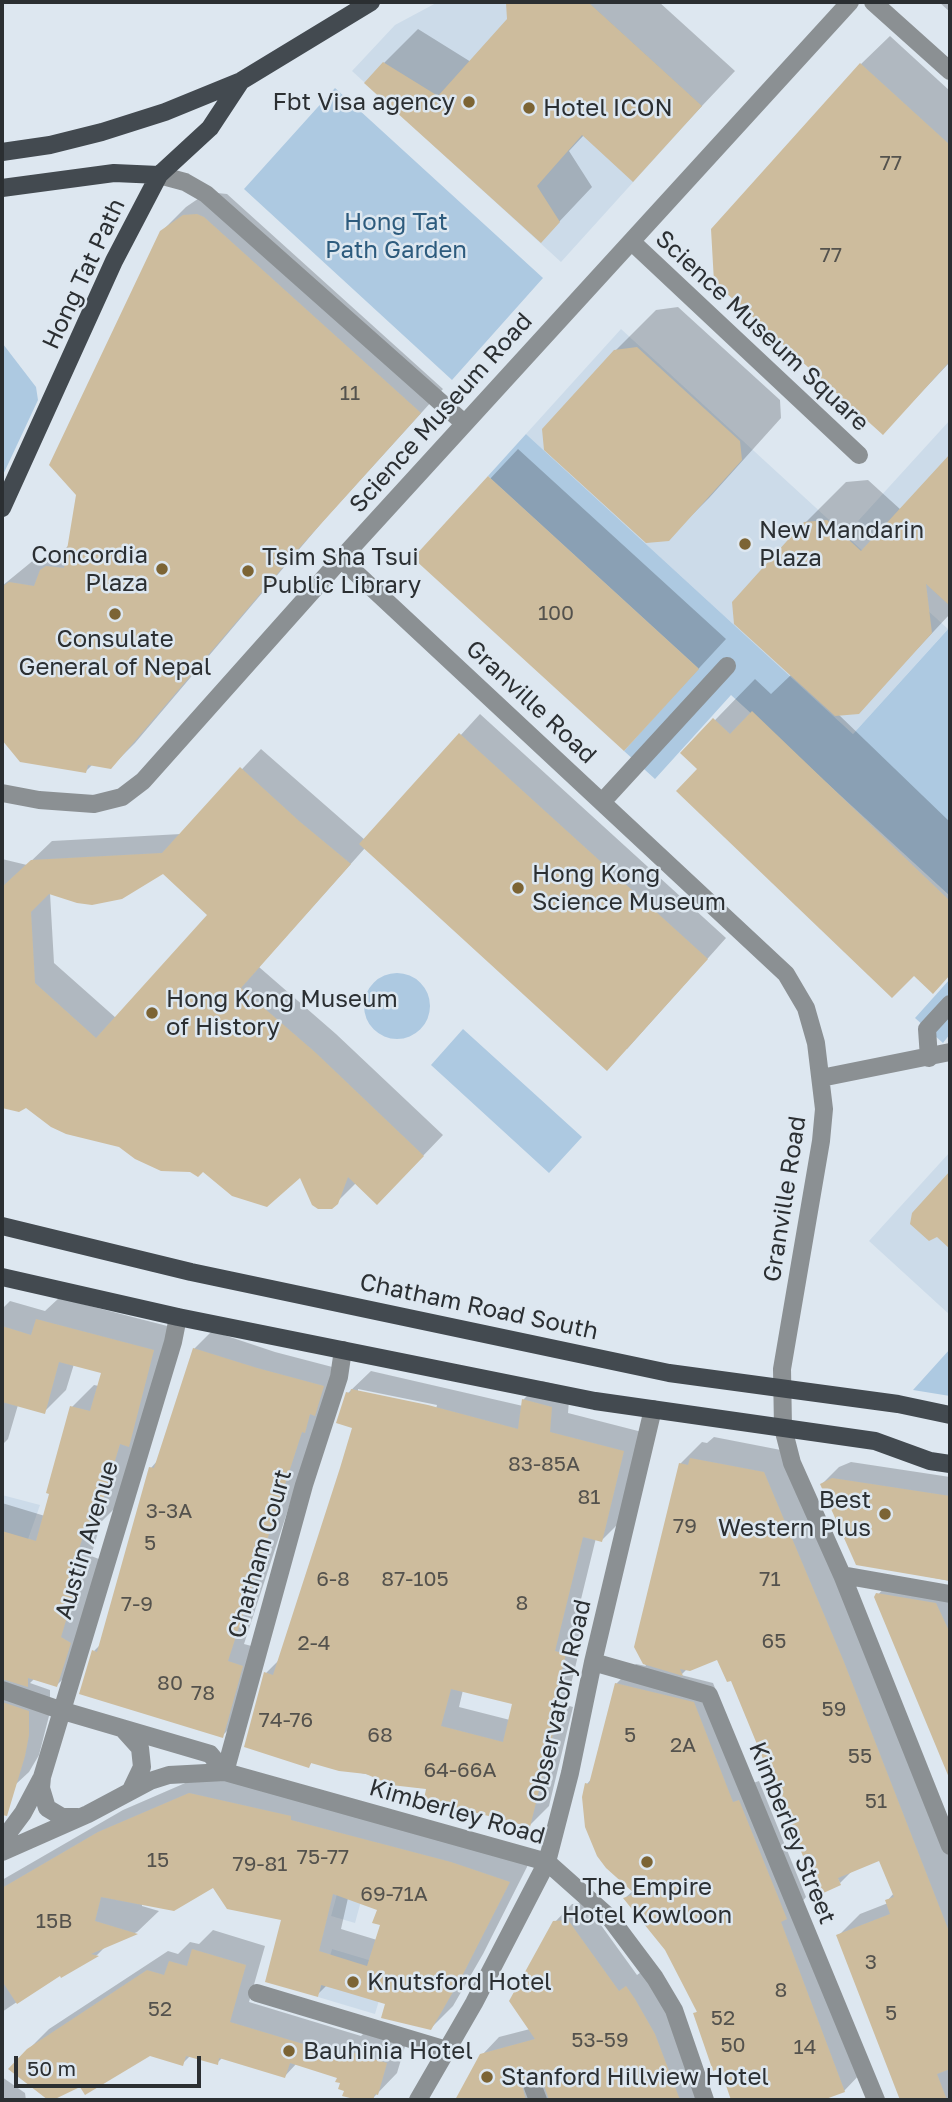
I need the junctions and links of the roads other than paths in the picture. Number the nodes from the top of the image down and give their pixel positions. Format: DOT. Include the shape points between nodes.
graph roads {
  1 [pos="371,2"];
  2 [pos="850,2"];
  3 [pos="873,2"];
  4 [pos="950,71"];
  5 [pos="241,82"];
  6 [pos="2,152"];
  7 [pos="159,175"];
  8 [pos="2,188"];
  9 [pos="632,242"];
  10 [pos="464,424"];
  11 [pos="859,455"];
  12 [pos="2,508"];
  13 [pos="341,559"];
  14 [pos="727,666"];
  15 [pos="2,793"];
  16 [pos="603,802"];
  17 [pos="950,1004"];
  18 [pos="950,1052"];
  19 [pos="929,1058"];
  20 [pos="821,1078"];
  21 [pos="2,1226"];
  22 [pos="2,1278"];
  23 [pos="178,1317"];
  24 [pos="343,1350"];
  25 [pos="781,1387"];
  26 [pos="653,1409"];
  27 [pos="950,1415"];
  28 [pos="783,1428"];
  29 [pos="950,1464"];
  30 [pos="842,1575"];
  31 [pos="950,1594"];
  32 [pos="593,1662"];
  33 [pos="2,1690"];
  34 [pos="60,1710"];
  35 [pos="121,1728"];
  36 [pos="225,1772"];
  37 [pos="42,1777"];
  38 [pos="131,1790"];
  39 [pos="88,1814"];
  40 [pos="2,1840"];
  41 [pos="950,1846"];
  42 [pos="2,1852"];
  43 [pos="547,1862"];
  44 [pos="257,1993"];
  45 [pos="447,2050"];
  46 [pos="418,2100"];
  47 [pos="705,2100"];
  48 [pos="876,2100"];
  1 -- 5 [label="main road"];
  2 -- 9 [label="street, Science Museum Road"];
  3 -- 4 [label="street"];
  5 -- 6 [label="main road" via="102,132"];
  5 -- 7 [label="main road, Hong Tat Path" via="210,128"];
  7 -- 8 [label="main road" via="114,173"];
  7 -- 10 [label="street" via="206,194"];
  7 -- 12 [label="main road, Hong Tat Path" via="114,261"];
  9 -- 10 [label="street, Science Museum Road"];
  9 -- 11 [label="street, Science Museum Square"];
  10 -- 13 [label="street, Science Museum Road"];
  13 -- 15 [label="street, Science Museum Road" via="161,762 122,797 94,804"];
  13 -- 16 [label="street, Granville Road"];
  14 -- 16 [label="street"];
  16 -- 20 [label="street, Granville Road" via="786,974 812,1024"];
  17 -- 19 [label="street" via="928,1029"];
  18 -- 19 [label="street"];
  19 -- 20 [label="street"];
  20 -- 25 [label="street, Granville Road" via="821,1141"];
  21 -- 25 [label="main road, Chatham Road South" via="191,1272 669,1373"];
  22 -- 23 [label="main road"];
  23 -- 24 [label="main road"];
  23 -- 34 [label="street, Austin Avenue"];
  24 -- 26 [label="main road"];
  24 -- 36 [label="street, Chatham Court"];
  25 -- 27 [label="main road, Chatham Road South"];
  25 -- 28 [label="street, Granville Road"];
  26 -- 28 [label="main road"];
  26 -- 32 [label="street, Observatory Road"];
  28 -- 29 [label="main road" via="875,1441"];
  28 -- 30 [label="street, Granville Road" via="792,1463"];
  30 -- 31 [label="street"];
  30 -- 41 [label="street, Granville Road"];
  32 -- 43 [label="street, Observatory Road"];
  32 -- 48 [label="street, Kimberley Street" via="709,1695"];
  33 -- 34 [label="street, Kimberley Road"];
  34 -- 35 [label="street, Kimberley Road"];
  34 -- 37 [label="street, Austin Avenue"];
  35 -- 36 [label="street, Kimberley Road" via="210,1754"];
  35 -- 38 [label="street" via="140,1748 142,1767"];
  36 -- 38 [label="street" via="169,1775"];
  36 -- 43 [label="street, Kimberley Road"];
  37 -- 39 [label="street, Austin Avenue" via="47,1808 73,1818"];
  37 -- 40 [label="street, Austin Avenue"];
  38 -- 39 [label="street"];
  39 -- 42 [label="street"];
  43 -- 45 [label="street, Observatory Road"];
  43 -- 47 [label="street, Kimberley Road" via="610,1918 655,1978 674,2010"];
  44 -- 45 [label="street"];
  45 -- 46 [label="street, Observatory Road"];
}
